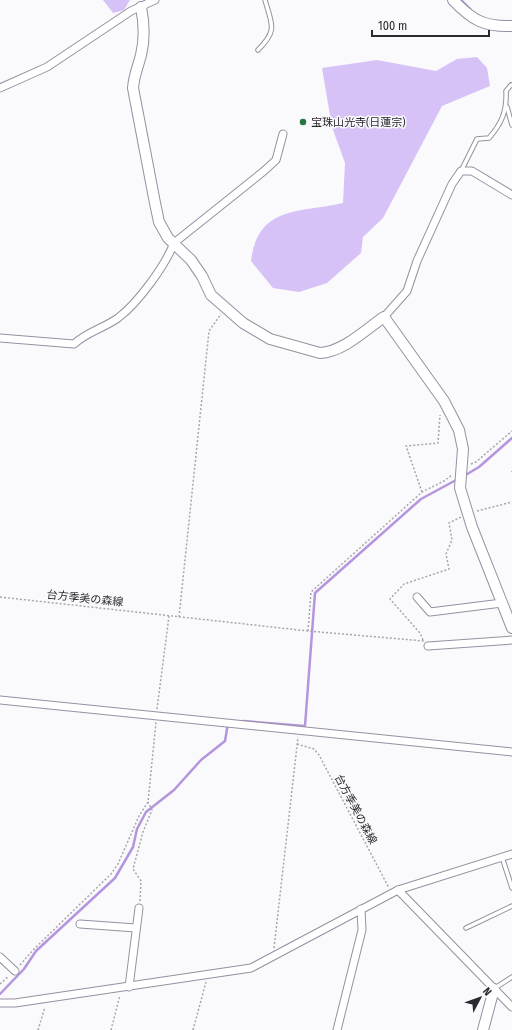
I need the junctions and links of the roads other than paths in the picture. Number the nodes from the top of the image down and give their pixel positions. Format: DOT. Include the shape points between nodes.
graph roads {
  1 [pos="155,0"];
  2 [pos="265,0"];
  3 [pos="453,0"];
  4 [pos="141,7"];
  5 [pos="512,26"];
  6 [pos="258,50"];
  7 [pos="511,85"];
  8 [pos="0,88"];
  9 [pos="507,106"];
  10 [pos="512,126"];
  11 [pos="283,134"];
  12 [pos="460,171"];
  13 [pos="512,195"];
  14 [pos="174,243"];
  15 [pos="384,318"];
  16 [pos="0,338"];
  17 [pos="417,596"];
  18 [pos="502,603"];
  19 [pos="512,628"];
  20 [pos="512,640"];
  21 [pos="425,643"];
  22 [pos="0,700"];
  23 [pos="512,752"];
  24 [pos="512,854"];
  25 [pos="502,857"];
  26 [pos="512,888"];
  27 [pos="395,891"];
  28 [pos="512,906"];
  29 [pos="139,908"];
  30 [pos="361,908"];
  31 [pos="80,924"];
  32 [pos="136,928"];
  33 [pos="466,928"];
  34 [pos="0,957"];
  35 [pos="15,971"];
  36 [pos="512,976"];
  37 [pos="125,987"];
  38 [pos="494,989"];
  39 [pos="0,1003"];
  40 [pos="512,1007"];
  41 [pos="337,1030"];
  42 [pos="483,1030"];
  1 -- 4 [label="street"];
  2 -- 6 [label="lane" via="273,24 268,40"];
  3 -- 5 [label="street" via="480,23"];
  4 -- 8 [label="street" via="131,11 47,67"];
  4 -- 14 [label="street" via="144,22 141,54 132,88 159,222"];
  7 -- 9 [label="lane" via="506,91"];
  9 -- 10 [label="lane"];
  9 -- 12 [label="lane" via="489,138 477,139"];
  11 -- 14 [label="street" via="276,160"];
  12 -- 13 [label="street" via="472,171"];
  12 -- 15 [label="street" via="417,261 406,291"];
  14 -- 15 [label="street" via="191,260 211,296 247,326 270,339 320,353 327,352 340,347"];
  14 -- 16 [label="street" via="169,256 133,304 117,318 83,335 74,344"];
  15 -- 18 [label="street" via="451,411 463,449 460,488"];
  17 -- 18 [label="street" via="430,612"];
  18 -- 19 [label="street"];
  20 -- 21 [label="street"];
  22 -- 23 [label="street"];
  24 -- 25 [label="street"];
  25 -- 26 [label="lane"];
  25 -- 27 [label="street"];
  27 -- 30 [label="street"];
  27 -- 38 [label="street"];
  28 -- 33 [label="lane"];
  29 -- 32 [label="street"];
  30 -- 37 [label="street" via="251,968"];
  30 -- 41 [label="street" via="362,930"];
  31 -- 32 [label="street"];
  32 -- 37 [label="street"];
  34 -- 35 [label="street"];
  36 -- 38 [label="lane"];
  37 -- 39 [label="street"];
  38 -- 40 [label="street"];
  38 -- 42 [label="street"];
}
